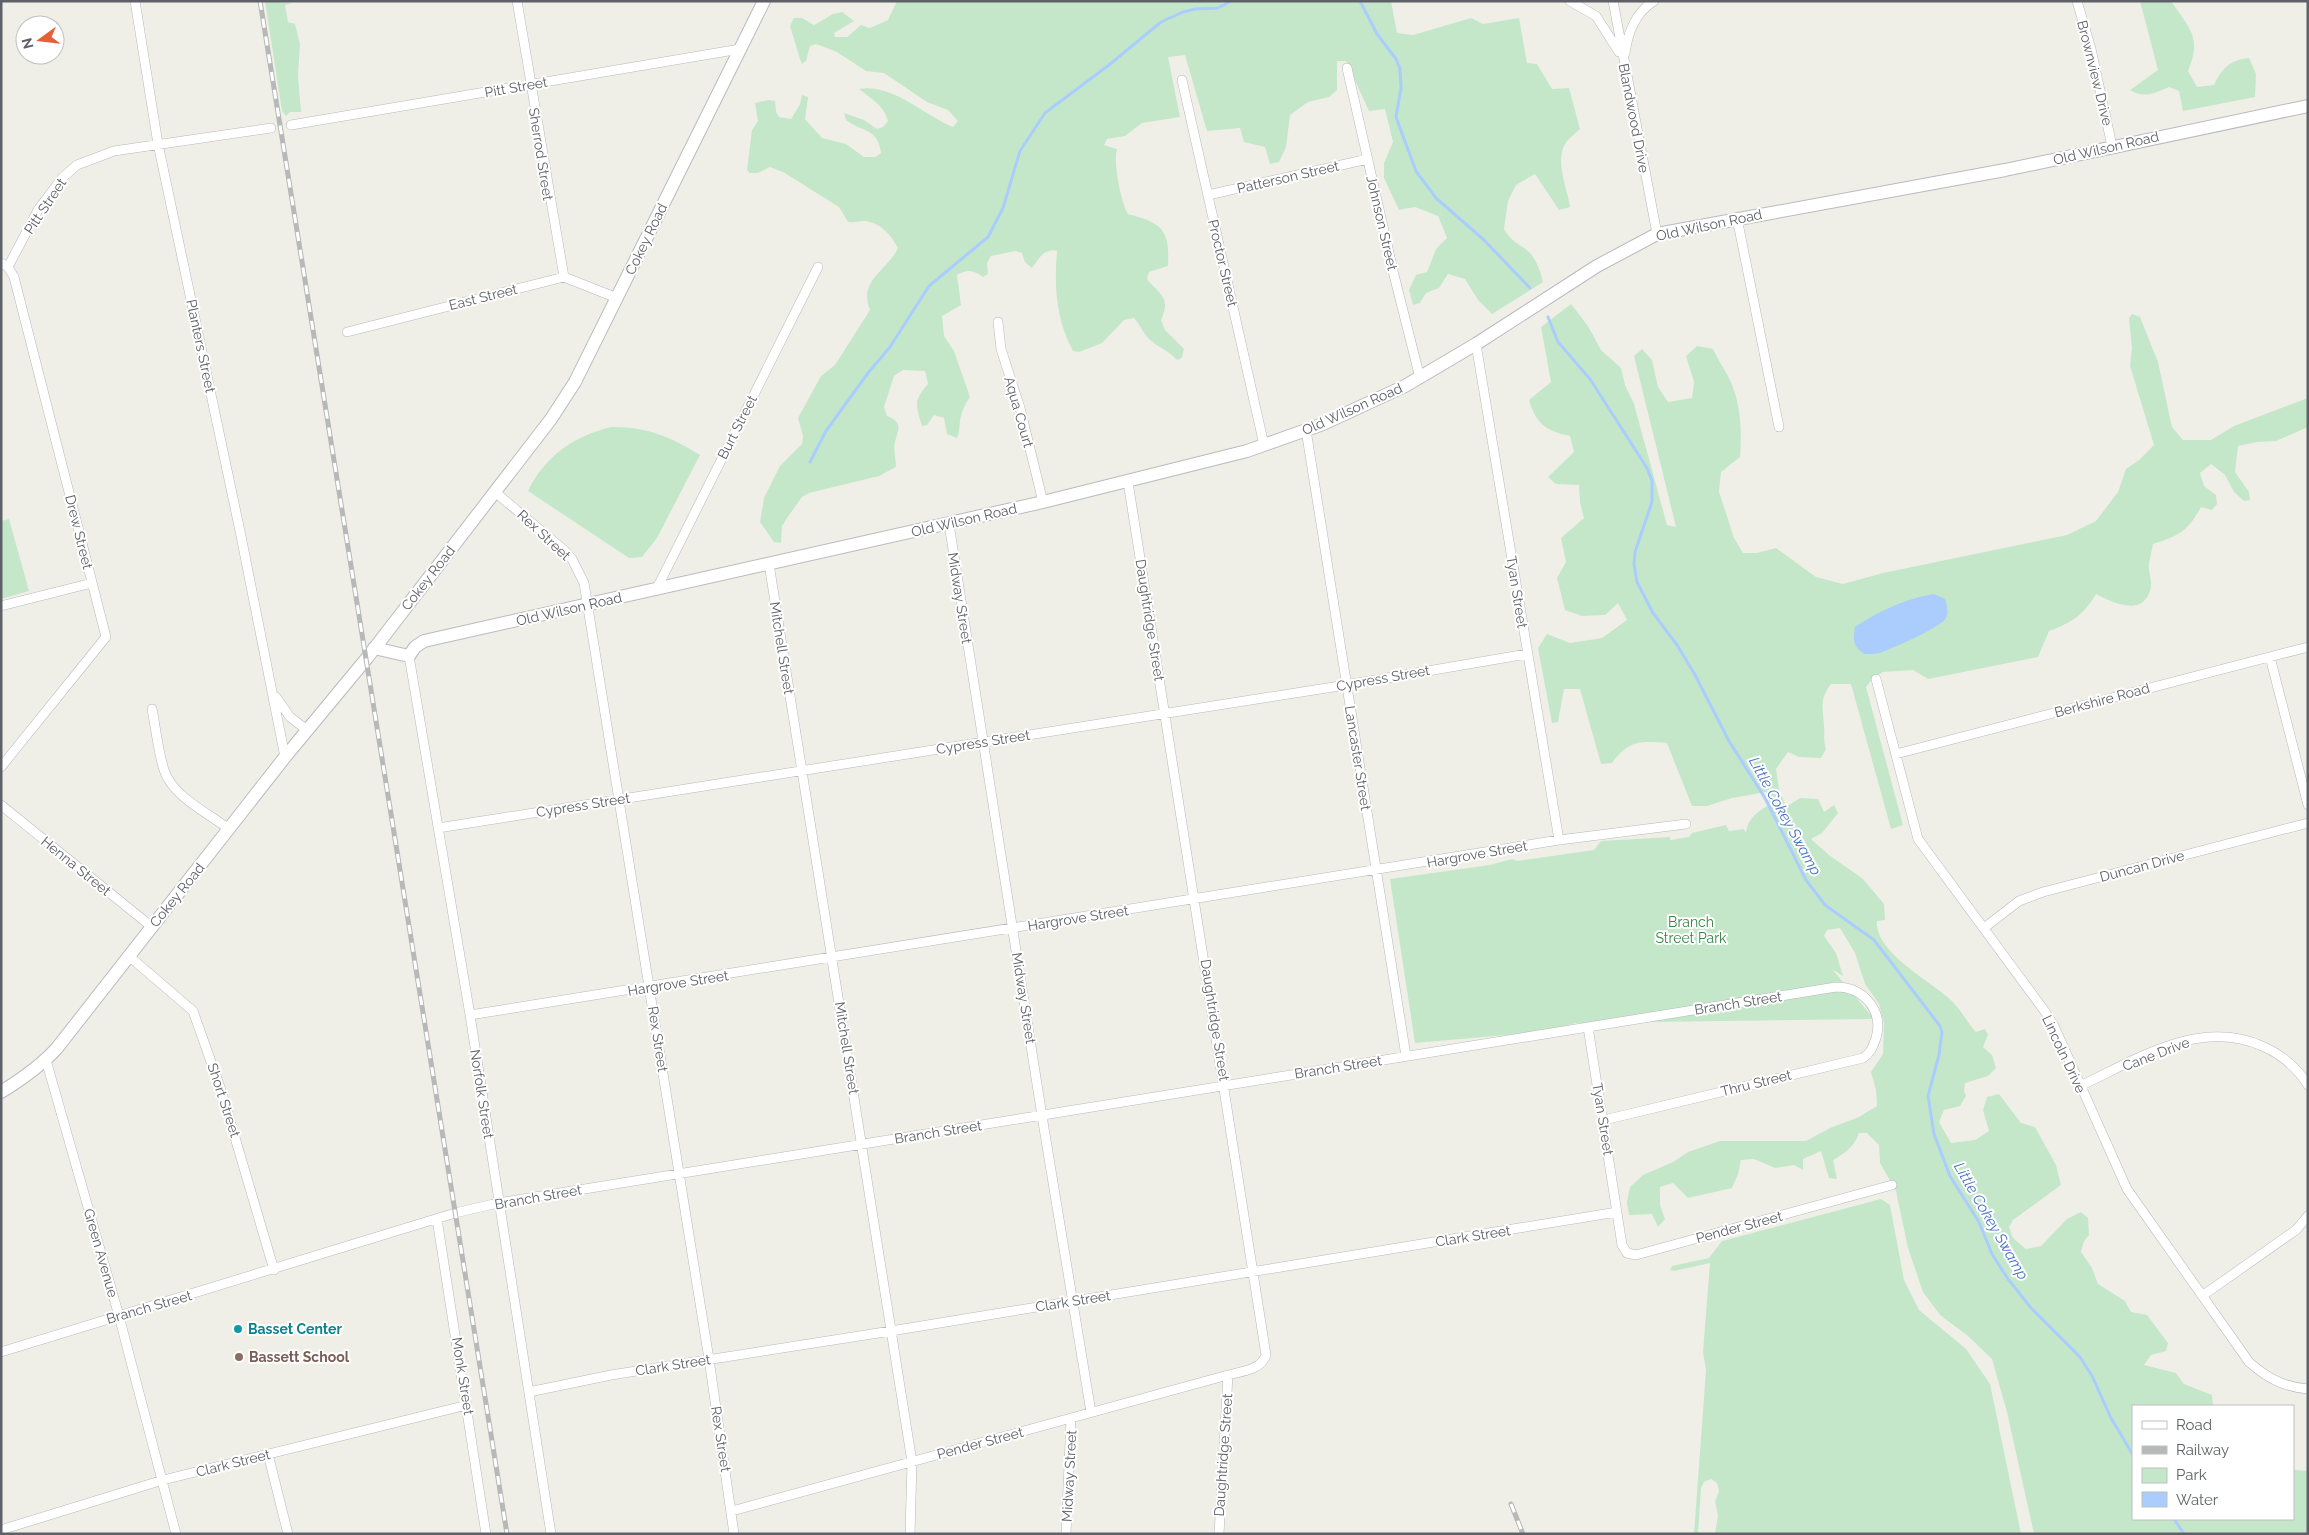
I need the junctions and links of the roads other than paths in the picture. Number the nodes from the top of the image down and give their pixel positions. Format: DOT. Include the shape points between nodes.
graph roads {
  1 [pos="135,1"];
  2 [pos="517,1"];
  3 [pos="764,1"];
  4 [pos="1570,1"];
  5 [pos="1613,1"];
  6 [pos="1654,1"];
  7 [pos="2077,1"];
  8 [pos="740,49"];
  9 [pos="1624,61"];
  10 [pos="1347,68"];
  11 [pos="1182,80"];
  12 [pos="530,85"];
  13 [pos="2308,106"];
  14 [pos="291,124"];
  15 [pos="271,128"];
  16 [pos="158,144"];
  17 [pos="2112,146"];
  18 [pos="1368,159"];
  19 [pos="1208,195"];
  20 [pos="1737,218"];
  21 [pos="1657,234"];
  22 [pos="5,265"];
  23 [pos="818,268"];
  24 [pos="564,277"];
  25 [pos="617,298"];
  26 [pos="998,322"];
  27 [pos="347,332"];
  28 [pos="1476,344"];
  29 [pos="1420,378"];
  30 [pos="1779,426"];
  31 [pos="1306,430"];
  32 [pos="1264,445"];
  33 [pos="1128,482"];
  34 [pos="495,492"];
  35 [pos="1043,502"];
  36 [pos="949,524"];
  37 [pos="769,564"];
  38 [pos="92,583"];
  39 [pos="657,588"];
  40 [pos="589,605"];
  41 [pos="1,606"];
  42 [pos="2308,647"];
  43 [pos="374,648"];
  44 [pos="1527,654"];
  45 [pos="409,656"];
  46 [pos="2270,657"];
  47 [pos="1876,679"];
  48 [pos="1346,685"];
  49 [pos="272,690"];
  50 [pos="152,709"];
  51 [pos="1165,713"];
  52 [pos="308,730"];
  53 [pos="982,742"];
  54 [pos="1896,754"];
  55 [pos="285,757"];
  56 [pos="1,767"];
  57 [pos="802,771"];
  58 [pos="620,800"];
  59 [pos="1,805"];
  60 [pos="2308,805"];
  61 [pos="2308,823"];
  62 [pos="1686,824"];
  63 [pos="438,828"];
  64 [pos="229,829"];
  65 [pos="1559,840"];
  66 [pos="1376,871"];
  67 [pos="1195,900"];
  68 [pos="152,926"];
  69 [pos="1984,928"];
  70 [pos="1013,929"];
  71 [pos="130,957"];
  72 [pos="833,957"];
  73 [pos="650,987"];
  74 [pos="470,1015"];
  75 [pos="1877,1016"];
  76 [pos="1588,1027"];
  77 [pos="1406,1056"];
  78 [pos="46,1060"];
  79 [pos="2308,1085"];
  80 [pos="1225,1086"];
  81 [pos="2080,1086"];
  82 [pos="1,1092"];
  83 [pos="1042,1116"];
  84 [pos="1604,1120"];
  85 [pos="861,1144"];
  86 [pos="679,1173"];
  87 [pos="1892,1185"];
  88 [pos="498,1203"];
  89 [pos="1617,1212"];
  90 [pos="2308,1216"];
  91 [pos="437,1219"];
  92 [pos="274,1270"];
  93 [pos="1254,1272"];
  94 [pos="2202,1296"];
  95 [pos="1073,1300"];
  96 [pos="119,1316"];
  97 [pos="891,1331"];
  98 [pos="1,1352"];
  99 [pos="709,1359"];
  100 [pos="1228,1375"];
  101 [pos="2308,1389"];
  102 [pos="530,1392"];
  103 [pos="467,1406"];
  104 [pos="1091,1412"];
  105 [pos="1071,1419"];
  106 [pos="268,1454"];
  107 [pos="912,1462"];
  108 [pos="163,1480"];
  109 [pos="732,1511"];
  110 [pos="1,1530"];
  111 [pos="176,1534"];
  112 [pos="288,1534"];
  113 [pos="486,1534"];
  114 [pos="551,1534"];
  115 [pos="734,1534"];
  116 [pos="910,1534"];
  117 [pos="1066,1534"];
  118 [pos="1219,1534"];
  1 -- 16 [label="street, Planters Street"];
  2 -- 12 [label="street, Sherrod Street"];
  3 -- 8 [label="street, Cokey Road"];
  4 -- 9 [label="street" via="1596,16"];
  5 -- 9 [label="street, Blandwood Drive"];
  6 -- 9 [label="street" via="1635,20"];
  7 -- 17 [label="street, Brownview Drive"];
  8 -- 12 [label="street, Pitt Street"];
  8 -- 25 [label="street, Cokey Road"];
  9 -- 21 [label="street, Blandwood Drive"];
  10 -- 18 [label="street, Johnson Street"];
  11 -- 19 [label="street, Proctor Street"];
  12 -- 14 [label="street, Pitt Street"];
  12 -- 24 [label="street, Sherrod Street"];
  13 -- 17 [label="street, Old Wilson Road"];
  15 -- 16 [label="street, Pitt Street"];
  16 -- 22 [label="street, Pitt Street" via="114,151 77,165 62,178 38,210"];
  16 -- 49 [label="street, Planters Street"];
  17 -- 20 [label="street, Old Wilson Road" via="2005,170"];
  18 -- 19 [label="street, Patterson Street"];
  18 -- 29 [label="street, Johnson Street"];
  19 -- 32 [label="street, Proctor Street"];
  20 -- 21 [label="street, Old Wilson Road"];
  20 -- 30 [label="street"];
  21 -- 28 [label="street, Old Wilson Road" via="1597,266"];
  22 -- 38 [label="street, Drew Street" via="14,277"];
  23 -- 39 [label="street, Burt Street"];
  24 -- 25 [label="street"];
  24 -- 27 [label="street, East Street"];
  25 -- 34 [label="street, Cokey Road" via="564,400"];
  26 -- 35 [label="street, Aqua Court" via="1002,355 1020,408"];
  28 -- 29 [label="street, Old Wilson Road"];
  28 -- 44 [label="street, Tyan Street"];
  29 -- 31 [label="street, Old Wilson Road"];
  31 -- 32 [label="street, Old Wilson Road"];
  31 -- 48 [label="street, Lancaster Street"];
  32 -- 33 [label="street, Old Wilson Road"];
  33 -- 35 [label="street, Old Wilson Road"];
  33 -- 51 [label="street, Daughtridge Street"];
  34 -- 40 [label="street, Rex Street" via="553,539 572,559 584,583"];
  34 -- 43 [label="street, Cokey Road"];
  35 -- 36 [label="street, Old Wilson Road"];
  36 -- 37 [label="street, Old Wilson Road"];
  36 -- 53 [label="street, Midway Street"];
  37 -- 39 [label="street, Old Wilson Road"];
  37 -- 57 [label="street, Mitchell Street"];
  38 -- 41 [label="street"];
  38 -- 56 [label="street, Drew Street" via="106,637"];
  39 -- 40 [label="street, Old Wilson Road"];
  40 -- 45 [label="street, Old Wilson Road" via="424,641"];
  40 -- 58 [label="street, Rex Street"];
  42 -- 46 [label="street, Berkshire Road"];
  43 -- 45 [label="street"];
  43 -- 52 [label="street, Cokey Road"];
  44 -- 48 [label="street, Cypress Street"];
  44 -- 65 [label="street, Tyan Street"];
  45 -- 63 [label="street, Norfolk Street"];
  46 -- 54 [label="street, Berkshire Road"];
  46 -- 60 [label="street"];
  47 -- 54 [label="street, Lincoln Drive"];
  48 -- 51 [label="street, Cypress Street"];
  48 -- 66 [label="street, Lancaster Street"];
  49 -- 52 [label="street, Planters Street" via="284,710"];
  49 -- 55 [label="street, Planters Street"];
  50 -- 64 [label="street" via="165,771 173,785"];
  51 -- 53 [label="street, Cypress Street"];
  51 -- 67 [label="street, Daughtridge Street"];
  52 -- 55 [label="street, Cokey Road"];
  53 -- 57 [label="street, Cypress Street"];
  53 -- 70 [label="street, Midway Street"];
  54 -- 69 [label="street, Lincoln Drive" via="1918,839"];
  55 -- 64 [label="street, Cokey Road"];
  57 -- 58 [label="street, Cypress Street"];
  57 -- 72 [label="street, Mitchell Street"];
  58 -- 63 [label="street, Cypress Street"];
  58 -- 73 [label="street, Rex Street"];
  59 -- 68 [label="street, Henna Street"];
  61 -- 69 [label="street, Duncan Drive" via="2037,894 2019,901"];
  62 -- 65 [label="street, Hargrove Street"];
  63 -- 74 [label="street, Norfolk Street"];
  64 -- 68 [label="street, Cokey Road"];
  65 -- 66 [label="street, Hargrove Street"];
  66 -- 67 [label="street, Hargrove Street"];
  66 -- 77 [label="street, Lancaster Street"];
  67 -- 70 [label="street, Hargrove Street"];
  67 -- 80 [label="street, Daughtridge Street"];
  68 -- 71 [label="street, Cokey Road"];
  69 -- 81 [label="street, Lincoln Drive" via="2050,1020"];
  70 -- 72 [label="street, Hargrove Street"];
  70 -- 83 [label="street, Midway Street"];
  71 -- 78 [label="street, Cokey Road"];
  71 -- 92 [label="street, Short Street" via="193,1010 221,1090"];
  72 -- 73 [label="street, Hargrove Street"];
  72 -- 85 [label="street, Mitchell Street"];
  73 -- 74 [label="street, Hargrove Street"];
  73 -- 86 [label="street, Rex Street"];
  74 -- 88 [label="street, Norfolk Street"];
  75 -- 76 [label="street, Branch Street" via="1870,1003 1859,994 1848,987 1836,987"];
  75 -- 84 [label="street, Thru Street" via="1875,1040 1864,1058"];
  76 -- 77 [label="street, Branch Street"];
  76 -- 84 [label="street, Tyan Street"];
  77 -- 80 [label="street, Branch Street"];
  78 -- 82 [label="street, Cokey Road"];
  78 -- 96 [label="street, Green Avenue"];
  79 -- 81 [label="street, Cane Drive" via="2289,1063 2271,1050 2232,1036 2208,1035 2161,1048"];
  80 -- 83 [label="street, Branch Street"];
  80 -- 93 [label="street, Daughtridge Street"];
  81 -- 94 [label="street, Lincoln Drive" via="2127,1189"];
  83 -- 85 [label="street, Branch Street"];
  83 -- 95 [label="street, Midway Street"];
  84 -- 89 [label="street, Tyan Street"];
  85 -- 86 [label="street, Branch Street"];
  85 -- 97 [label="street, Mitchell Street"];
  86 -- 88 [label="street, Branch Street"];
  86 -- 99 [label="street, Rex Street"];
  87 -- 89 [label="street, Pender Street" via="1636,1255 1628,1253 1622,1245"];
  88 -- 91 [label="street, Branch Street"];
  88 -- 102 [label="street, Norfolk Street"];
  89 -- 93 [label="street, Clark Street"];
  90 -- 94 [label="street" via="2296,1230"];
  91 -- 92 [label="street, Branch Street"];
  91 -- 103 [label="street, Monk Street"];
  92 -- 96 [label="street, Branch Street"];
  93 -- 95 [label="street, Clark Street"];
  93 -- 100 [label="street, Daughtridge Street" via="1266,1355 1258,1366"];
  94 -- 101 [label="street, Lincoln Drive" via="2249,1362 2277,1382"];
  95 -- 97 [label="street, Clark Street"];
  95 -- 104 [label="street, Midway Street"];
  96 -- 98 [label="street, Branch Street"];
  96 -- 108 [label="street, Green Avenue"];
  97 -- 99 [label="street, Clark Street"];
  97 -- 107 [label="street, Mitchell Street"];
  99 -- 102 [label="street, Clark Street"];
  99 -- 109 [label="street, Rex Street"];
  100 -- 104 [label="street, Pender Street"];
  100 -- 118 [label="street, Daughtridge Street"];
  102 -- 114 [label="street, Norfolk Street"];
  103 -- 106 [label="street, Clark Street"];
  103 -- 113 [label="street, Monk Street"];
  104 -- 105 [label="street, Pender Street"];
  105 -- 107 [label="street, Pender Street"];
  105 -- 117 [label="street, Midway Street"];
  106 -- 108 [label="street, Clark Street"];
  106 -- 112 [label="street"];
  107 -- 109 [label="street, Pender Street"];
  107 -- 116 [label="street, Mitchell Street"];
  108 -- 110 [label="street, Clark Street"];
  108 -- 111 [label="street, Green Avenue"];
  109 -- 115 [label="street, Rex Street"];
}
